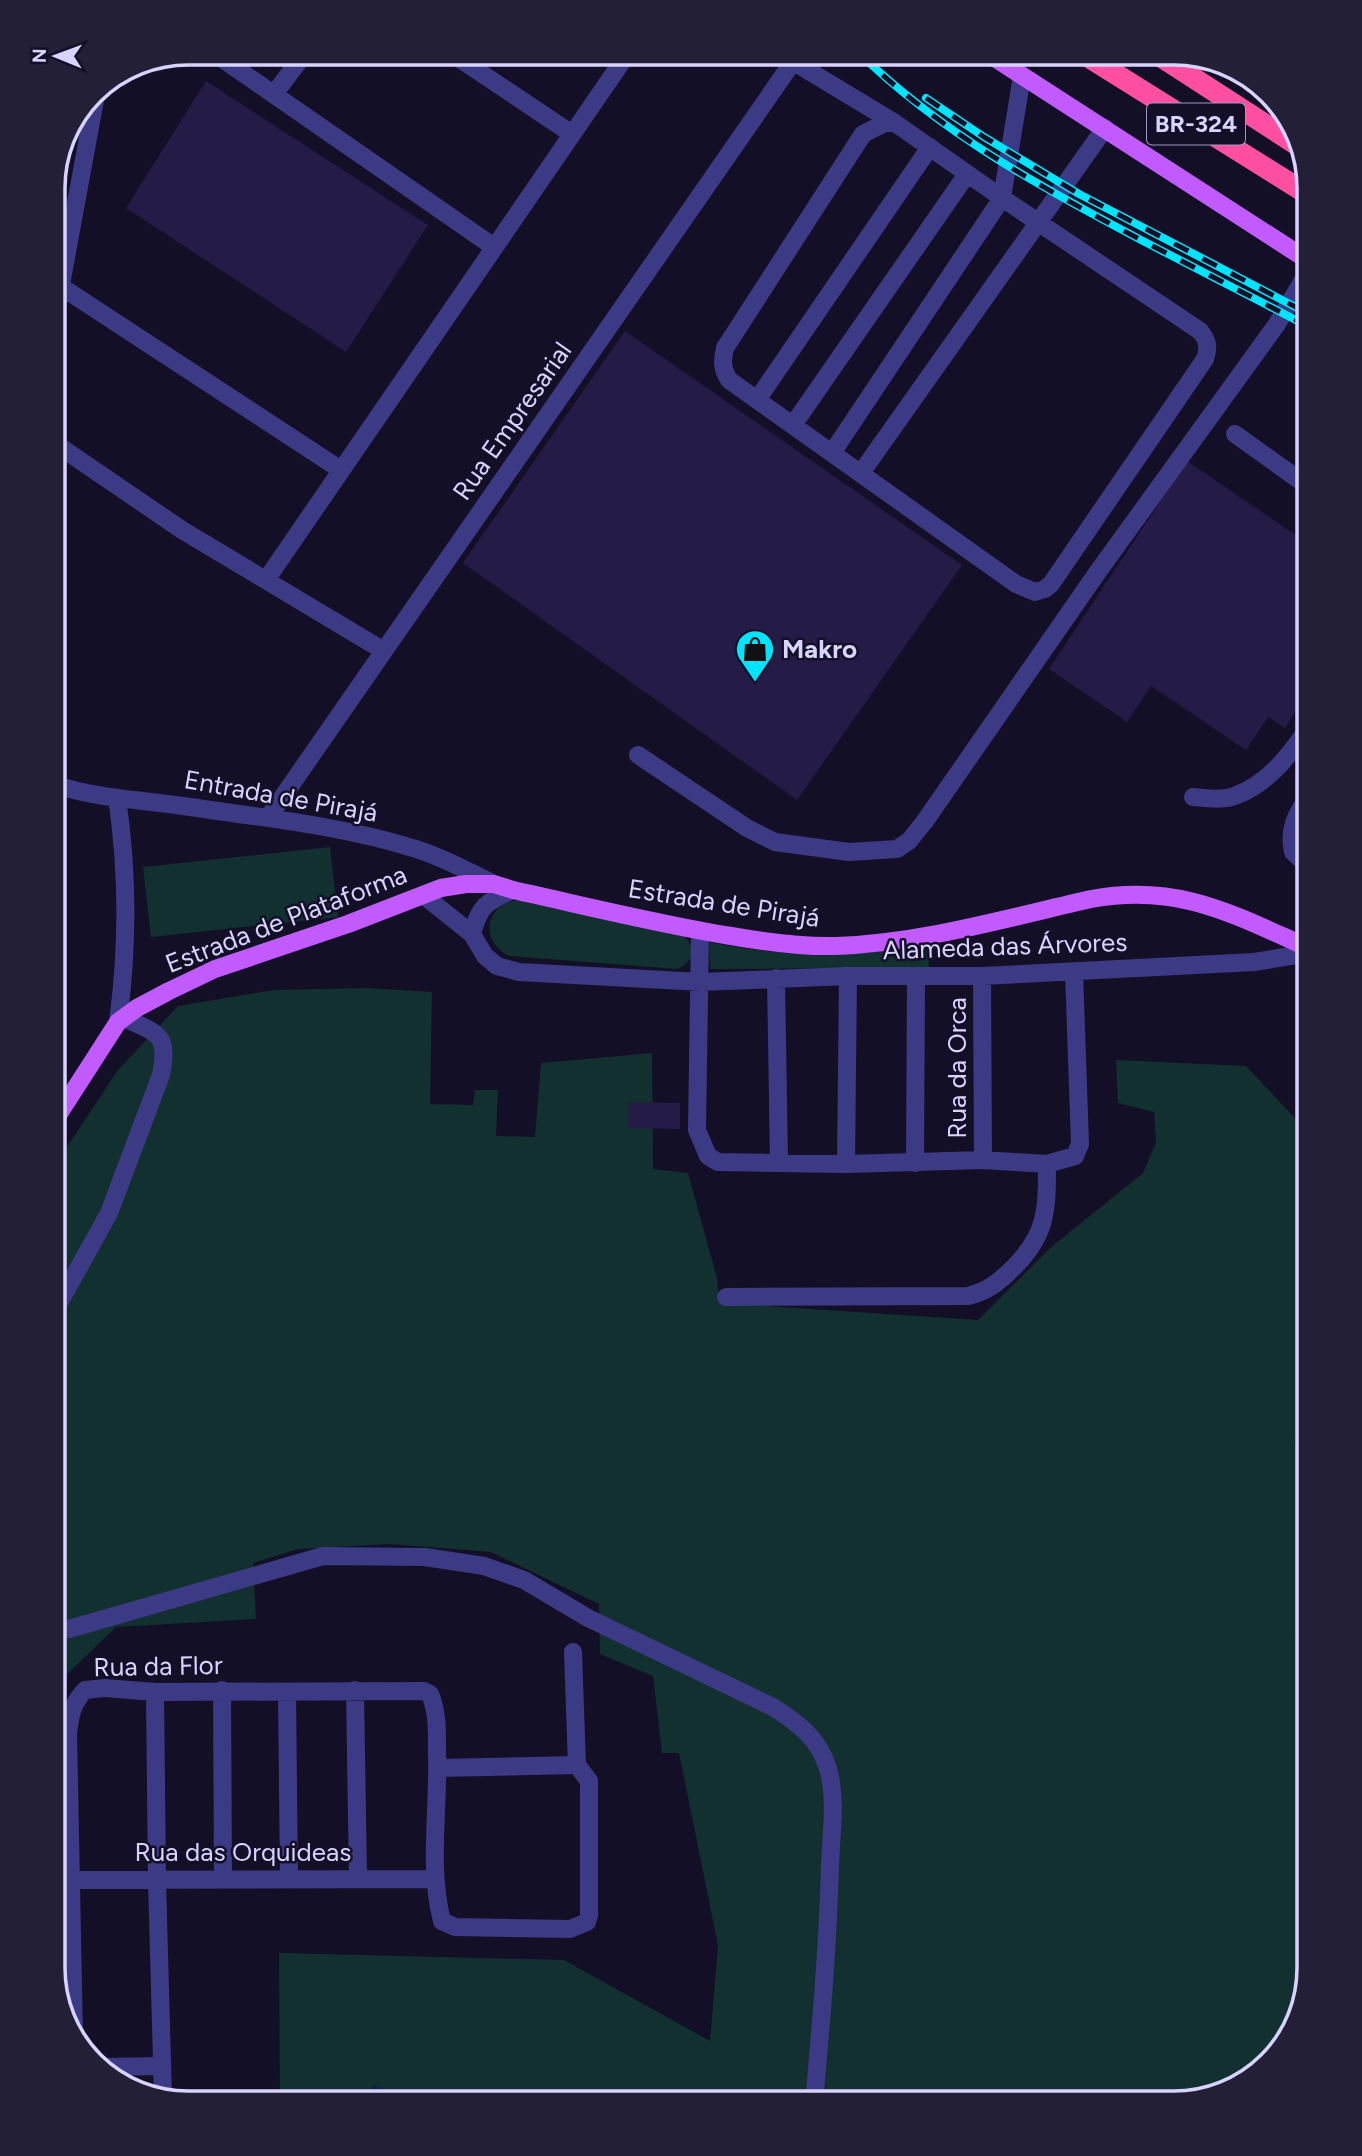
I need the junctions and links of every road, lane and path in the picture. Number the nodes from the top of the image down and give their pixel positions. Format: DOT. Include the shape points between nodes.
graph roads {
  1 [pos="233,65"];
  2 [pos="295,65"];
  3 [pos="470,65"];
  4 [pos="620,65"];
  5 [pos="790,65"];
  6 [pos="808,65"];
  7 [pos="1005,65"];
  8 [pos="1101,65"];
  9 [pos="1174,65"];
  10 [pos="1022,76"];
  11 [pos="274,94"];
  12 [pos="93,110"];
  13 [pos="895,123"];
  14 [pos="1105,128"];
  15 [pos="572,134"];
  16 [pos="1287,139"];
  17 [pos="930,147"];
  18 [pos="967,174"];
  19 [pos="1297,187"];
  20 [pos="1002,198"];
  21 [pos="1037,222"];
  22 [pos="494,247"];
  23 [pos="1297,253"];
  24 [pos="65,259"];
  25 [pos="65,289"];
  26 [pos="1297,291"];
  27 [pos="757,400"];
  28 [pos="793,425"];
  29 [pos="1235,435"];
  30 [pos="65,450"];
  31 [pos="832,453"];
  32 [pos="341,470"];
  33 [pos="861,473"];
  34 [pos="1297,478"];
  35 [pos="266,580"];
  36 [pos="384,651"];
  37 [pos="1297,746"];
  38 [pos="638,755"];
  39 [pos="65,788"];
  40 [pos="1193,797"];
  41 [pos="117,798"];
  42 [pos="1297,813"];
  43 [pos="268,818"];
  44 [pos="1297,856"];
  45 [pos="494,884"];
  46 [pos="513,890"];
  47 [pos="423,895"];
  48 [pos="700,931"];
  49 [pos="472,934"];
  50 [pos="1297,944"];
  51 [pos="1297,953"];
  52 [pos="1074,972"];
  53 [pos="848,976"];
  54 [pos="982,976"];
  55 [pos="916,977"];
  56 [pos="776,978"];
  57 [pos="701,982"];
  58 [pos="121,1020"];
  59 [pos="65,1105"];
  60 [pos="983,1160"];
  61 [pos="779,1161"];
  62 [pos="915,1163"];
  63 [pos="846,1164"];
  64 [pos="1047,1164"];
  65 [pos="65,1292"];
  66 [pos="726,1297"];
  67 [pos="65,1629"];
  68 [pos="573,1652"];
  69 [pos="222,1690"];
  70 [pos="355,1690"];
  71 [pos="155,1692"];
  72 [pos="287,1692"];
  73 [pos="577,1765"];
  74 [pos="438,1768"];
  75 [pos="223,1878"];
  76 [pos="289,1878"];
  77 [pos="358,1878"];
  78 [pos="434,1878"];
  79 [pos="65,1879"];
  80 [pos="71,1879"];
  81 [pos="157,1880"];
  82 [pos="74,2014"];
  83 [pos="162,2066"];
  84 [pos="115,2067"];
  85 [pos="163,2089"];
  86 [pos="815,2091"];
  1 -- 11 [label="street"];
  2 -- 11 [label="street"];
  3 -- 15 [label="street"];
  4 -- 15 [label="street"];
  5 -- 36 [label="street, Rua Empresarial"];
  6 -- 13 [label="street"];
  7 -- 10 [label="main road"];
  8 -- 19 [label="highway, BR-324"];
  9 -- 16 [label="highway, BR-324"];
  10 -- 14 [label="main road"];
  10 -- 20 [label="street"];
  11 -- 22 [label="street"];
  12 -- 24 [label="street"];
  13 -- 17 [label="street"];
  13 -- 27 [label="street" via="863,134 725,348 723,371"];
  14 -- 21 [label="street"];
  14 -- 23 [label="main road"];
  15 -- 22 [label="street"];
  17 -- 18 [label="street"];
  17 -- 27 [label="street"];
  18 -- 20 [label="street"];
  18 -- 28 [label="street"];
  20 -- 21 [label="street"];
  20 -- 31 [label="street"];
  21 -- 33 [label="street"];
  21 -- 33 [label="street" via="1200,331 1209,348 1051,584 1035,592 1027,590"];
  22 -- 32 [label="street"];
  25 -- 32 [label="street"];
  26 -- 38 [label="street" via="909,841 897,849 849,852 775,842"];
  27 -- 28 [label="street"];
  28 -- 31 [label="street"];
  29 -- 34 [label="street"];
  30 -- 35 [label="street" via="182,530"];
  31 -- 33 [label="street"];
  32 -- 35 [label="street"];
  35 -- 36 [label="street"];
  36 -- 43 [label="street, Rua Empresarial"];
  37 -- 40 [label="street" via="1274,771 1237,796"];
  39 -- 41 [label="street, Entrada de Pirajá"];
  41 -- 43 [label="street, Entrada de Pirajá"];
  41 -- 58 [label="street" via="126,924"];
  42 -- 44 [label="street" via="1290,833"];
  43 -- 45 [label="street, Entrada de Pirajá" via="400,844"];
  45 -- 46 [label="main road, Estrada de Plataforma"];
  45 -- 47 [label="main road, Estrada de Plataforma" via="461,884"];
  46 -- 48 [label="main road, Estrada de Pirajá"];
  46 -- 49 [label="street" via="481,909"];
  47 -- 49 [label="street, Alameda das Árvores"];
  47 -- 58 [label="main road, Estrada de Plataforma" via="215,969"];
  48 -- 50 [label="main road, Estrada de Pirajá" via="790,945 879,944 1091,899 1143,894 1194,900"];
  48 -- 57 [label="street"];
  49 -- 57 [label="street, Alameda das Árvores" via="485,956 498,966 519,972"];
  51 -- 52 [label="street, Alameda das Árvores" via="1255,962"];
  52 -- 54 [label="street, Alameda das Árvores"];
  52 -- 64 [label="street" via="1080,1144 1075,1156"];
  53 -- 55 [label="street, Alameda das Árvores"];
  53 -- 56 [label="street, Alameda das Árvores"];
  53 -- 63 [label="street"];
  54 -- 55 [label="street, Alameda das Árvores"];
  54 -- 60 [label="street, Rua da Orca"];
  55 -- 62 [label="street"];
  56 -- 57 [label="street, Alameda das Árvores"];
  56 -- 61 [label="street"];
  57 -- 61 [label="street" via="697,1130 702,1144 708,1156 718,1161"];
  58 -- 59 [label="main road, Estrada de Plataforma"];
  58 -- 65 [label="street" via="156,1033 165,1052 161,1075 109,1213"];
  60 -- 62 [label="street"];
  60 -- 64 [label="street"];
  61 -- 63 [label="street"];
  62 -- 63 [label="street"];
  64 -- 66 [label="street" via="1045,1208 1035,1242 998,1284 983,1292 968,1296"];
  67 -- 86 [label="street" via="323,1556 425,1558 484,1566 524,1580 588,1618 801,1724 828,1768 833,1796 828,1952"];
  68 -- 73 [label="street"];
  69 -- 71 [label="street, Rua da Flor"];
  69 -- 72 [label="street, Rua da Flor"];
  69 -- 75 [label="street"];
  70 -- 72 [label="street, Rua da Flor"];
  70 -- 74 [label="street, Rua da Flor" via="430,1694 436,1714"];
  70 -- 77 [label="street"];
  71 -- 80 [label="street, Rua da Flor" via="85,1690 70,1713"];
  71 -- 81 [label="street"];
  72 -- 76 [label="street"];
  73 -- 74 [label="street"];
  73 -- 78 [label="street" via="589,1781 586,1922 570,1929 448,1925 442,1921"];
  74 -- 78 [label="street"];
  75 -- 76 [label="street, Rua das Orquideas"];
  75 -- 81 [label="street, Rua das Orquideas"];
  76 -- 77 [label="street, Rua das Orquideas"];
  77 -- 78 [label="street, Rua das Orquideas"];
  79 -- 80 [label="street, Rua das Orquideas"];
  80 -- 81 [label="street, Rua das Orquideas"];
  80 -- 82 [label="street"];
  81 -- 83 [label="street"];
  83 -- 84 [label="street"];
  83 -- 85 [label="street"];
}
